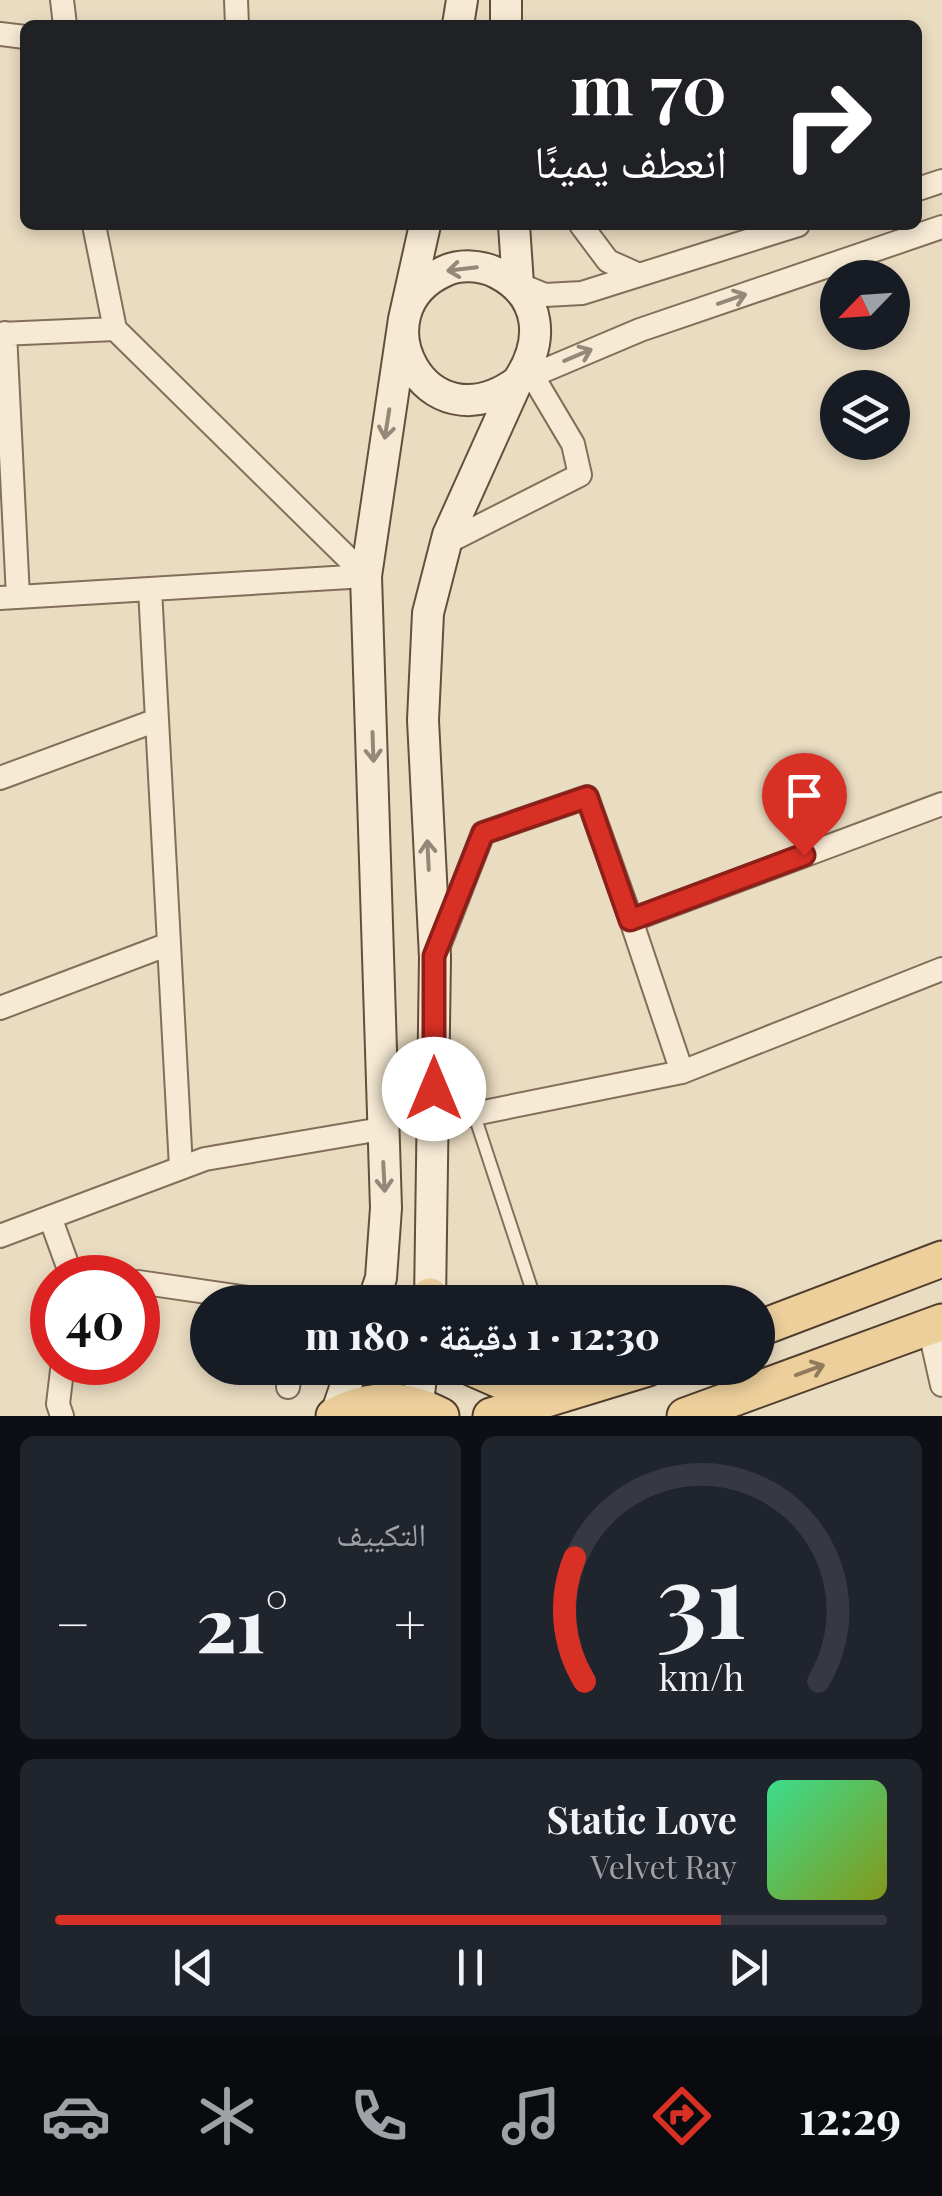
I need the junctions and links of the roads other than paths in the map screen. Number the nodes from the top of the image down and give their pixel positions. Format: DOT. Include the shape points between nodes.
graph roads {
  1 [pos="942,227"];
  2 [pos="95,230"];
  3 [pos="425,230"];
  4 [pos="514,230"];
  5 [pos="585,230"];
  6 [pos="782,230"];
  7 [pos="638,274"];
  8 [pos="518,284"];
  9 [pos="404,320"];
  10 [pos="116,329"];
  11 [pos="2,334"];
  12 [pos="525,378"];
  13 [pos="446,543"];
  14 [pos="366,576"];
  15 [pos="150,589"];
  16 [pos="9,597"];
  17 [pos="158,720"];
  18 [pos="0,778"];
  19 [pos="942,804"];
  20 [pos="630,920"];
  21 [pos="169,944"];
  22 [pos="434,956"];
  23 [pos="942,969"];
  24 [pos="0,1008"];
  25 [pos="682,1072"];
  26 [pos="474,1114"];
  27 [pos="434,1122"];
  28 [pos="381,1129"];
  29 [pos="181,1168"];
  30 [pos="50,1217"];
  31 [pos="0,1236"];
  32 [pos="63,1255"];
  33 [pos="942,1259"];
  34 [pos="160,1285"];
  35 [pos="379,1285"];
  36 [pos="431,1285"];
  37 [pos="530,1285"];
  38 [pos="190,1290"];
  39 [pos="775,1323"];
  40 [pos="936,1324"];
  41 [pos="60,1385"];
  42 [pos="346,1385"];
  43 [pos="425,1385"];
  44 [pos="511,1385"];
  45 [pos="598,1385"];
  46 [pos="942,1385"];
  47 [pos="574,1393"];
  48 [pos="430,1410"];
  49 [pos="335,1415"];
  50 [pos="62,1416"];
  51 [pos="490,1416"];
  52 [pos="686,1416"];
  12 -- 1 [label="street, one-way" via="640,330"];
  2 -- 10 [label="street"];
  3 -- 9 [label="street"];
  4 -- 8 [label="street"];
  5 -- 7 [label="street" via="608,261"];
  6 -- 7 [label="street"];
  7 -- 8 [label="street" via="582,294 545,296"];
  8 -- 9 [label="street, one-way" via="490,269 451,268 418,288"];
  8 -- 12 [label="street" via="535,316 537,340"];
  9 -- 12 [label="street" via="406,360 434,391 477,401"];
  9 -- 14 [label="street, one-way"];
  10 -- 11 [label="street"];
  10 -- 14 [label="street"];
  11 -- 16 [label="street"];
  12 -- 13 [label="street"];
  12 -- 13 [label="street" via="573,444 580,475"];
  22 -- 13 [label="street, one-way" via="422,720 428,613"];
  14 -- 15 [label="street"];
  14 -- 28 [label="street, one-way"];
  15 -- 16 [label="street"];
  15 -- 17 [label="street"];
  17 -- 18 [label="street"];
  17 -- 21 [label="street"];
  19 -- 20 [label="street"];
  20 -- 22 [label="street" via="587,797 483,833"];
  20 -- 25 [label="street"];
  21 -- 24 [label="street"];
  21 -- 29 [label="street"];
  22 -- 27 [label="street"];
  23 -- 25 [label="street"];
  25 -- 26 [label="street"];
  26 -- 27 [label="street"];
  26 -- 37 [label="lane"];
  27 -- 36 [label="street"];
  28 -- 29 [label="street" via="205,1158"];
  28 -- 35 [label="street, one-way" via="386,1208"];
  29 -- 30 [label="street"];
  30 -- 31 [label="street"];
  30 -- 32 [label="street"];
  33 -- 39 [label="main road"];
  34 -- 38 [label="street"];
  40 -- 46 [label="street"];
  52 -- 40 [label="main road, one-way"];
  41 -- 50 [label="street"];
  42 -- 49 [label="street"];
  43 -- 48 [label="street"];
  44 -- 47 [label="main road"];
  45 -- 47 [label="main road"];
  47 -- 51 [label="main road"];
  48 -- 49 [label="main road" via="376,1400"];
}
